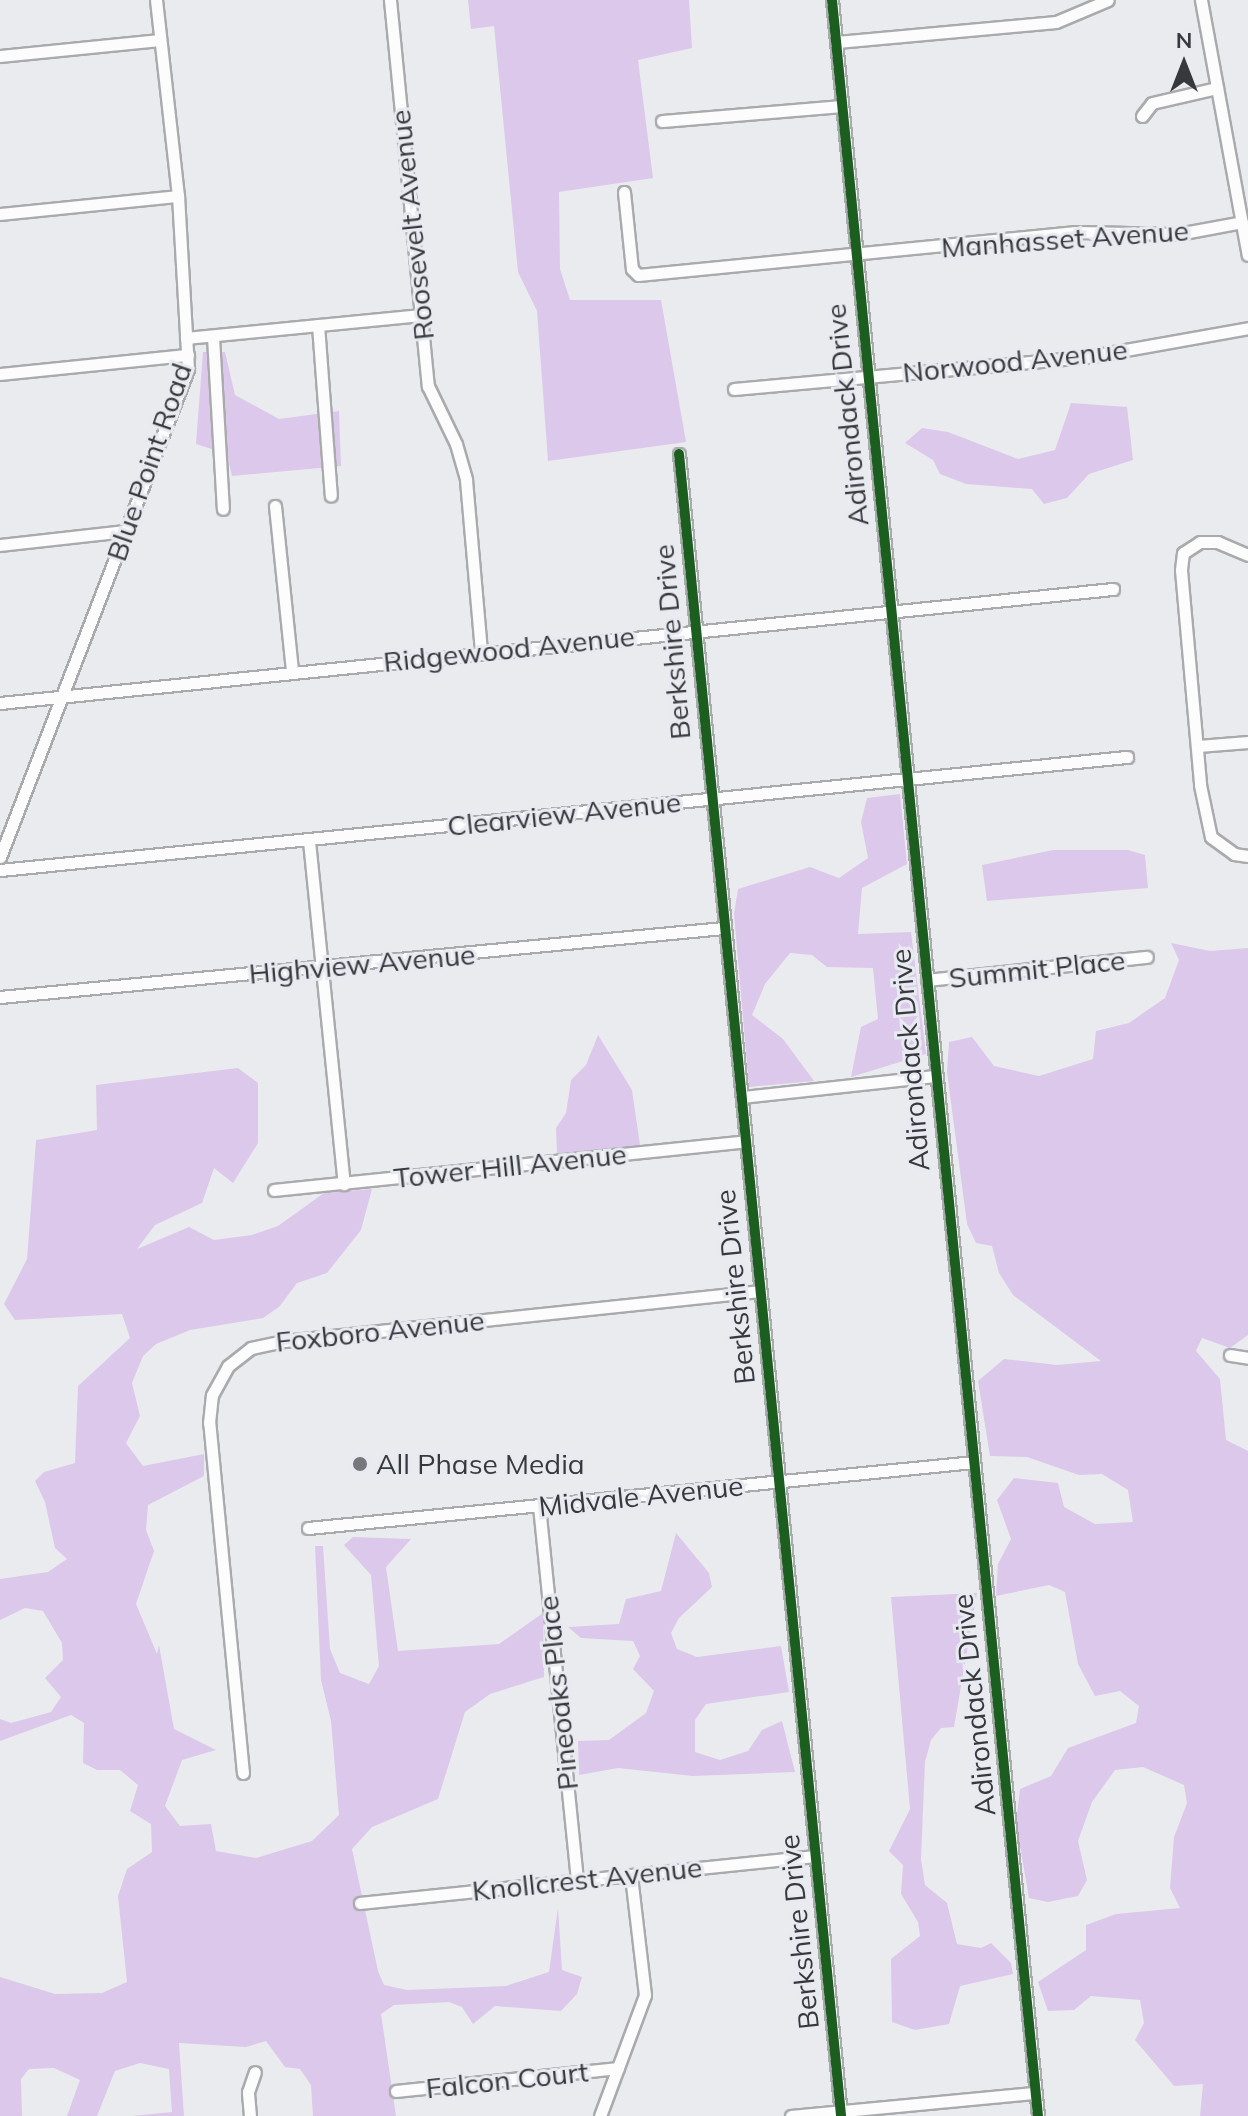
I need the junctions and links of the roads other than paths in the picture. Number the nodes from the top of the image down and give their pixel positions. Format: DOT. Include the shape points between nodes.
graph roads {
  1 [pos="156,0"];
  2 [pos="390,0"];
  3 [pos="832,0"];
  4 [pos="1108,0"];
  5 [pos="1201,0"];
  6 [pos="159,40"];
  7 [pos="837,42"];
  8 [pos="0,56"];
  9 [pos="1217,88"];
  10 [pos="839,106"];
  11 [pos="1142,116"];
  12 [pos="662,121"];
  13 [pos="624,192"];
  14 [pos="178,196"];
  15 [pos="0,214"];
  16 [pos="1242,222"];
  17 [pos="855,255"];
  18 [pos="1248,255"];
  19 [pos="421,315"];
  20 [pos="318,325"];
  21 [pos="1248,328"];
  22 [pos="213,337"];
  23 [pos="186,338"];
  24 [pos="188,355"];
  25 [pos="0,374"];
  26 [pos="868,377"];
  27 [pos="734,389"];
  28 [pos="679,454"];
  29 [pos="331,496"];
  30 [pos="275,506"];
  31 [pos="223,509"];
  32 [pos="124,531"];
  33 [pos="0,545"];
  34 [pos="1248,555"];
  35 [pos="1113,589"];
  36 [pos="890,611"];
  37 [pos="696,631"];
  38 [pos="481,652"];
  39 [pos="292,671"];
  40 [pos="62,697"];
  41 [pos="0,703"];
  42 [pos="1248,742"];
  43 [pos="1198,746"];
  44 [pos="1127,757"];
  45 [pos="906,779"];
  46 [pos="711,798"];
  47 [pos="309,841"];
  48 [pos="1248,856"];
  49 [pos="0,857"];
  50 [pos="0,870"];
  51 [pos="723,928"];
  52 [pos="1147,957"];
  53 [pos="321,969"];
  54 [pos="927,980"];
  55 [pos="0,997"];
  56 [pos="934,1076"];
  57 [pos="742,1097"];
  58 [pos="745,1141"];
  59 [pos="344,1184"];
  60 [pos="274,1190"];
  61 [pos="759,1291"];
  62 [pos="1230,1355"];
  63 [pos="1248,1358"];
  64 [pos="974,1462"];
  65 [pos="780,1482"];
  66 [pos="539,1506"];
  67 [pos="308,1528"];
  68 [pos="243,1773"];
  69 [pos="815,1856"];
  70 [pos="631,1876"];
  71 [pos="577,1880"];
  72 [pos="360,1903"];
  73 [pos="618,2068"];
  74 [pos="255,2072"];
  75 [pos="396,2091"];
  76 [pos="1036,2093"];
  77 [pos="841,2113"];
  78 [pos="250,2116"];
  79 [pos="600,2116"];
  80 [pos="791,2116"];
  81 [pos="1038,2116"];
  1 -- 6 [label="street, Blue Point Road"];
  2 -- 19 [label="street, Roosevelt Avenue"];
  3 -- 7 [label="street, Adirondack Drive"];
  4 -- 7 [label="street" via="1056,22"];
  5 -- 9 [label="street"];
  6 -- 8 [label="street"];
  6 -- 14 [label="street, Blue Point Road"];
  7 -- 10 [label="street, Adirondack Drive"];
  9 -- 11 [label="street" via="1152,103"];
  9 -- 16 [label="street"];
  10 -- 12 [label="street"];
  10 -- 17 [label="street, Adirondack Drive"];
  13 -- 17 [label="street, Manhasset Avenue" via="632,269 638,275"];
  14 -- 15 [label="street"];
  14 -- 23 [label="street, Blue Point Road"];
  16 -- 17 [label="street, Manhasset Avenue" via="1178,234 1076,232"];
  16 -- 18 [label="street"];
  17 -- 26 [label="street, Adirondack Drive"];
  19 -- 20 [label="street"];
  19 -- 38 [label="street, Roosevelt Avenue" via="428,386 456,444 466,480"];
  20 -- 22 [label="street"];
  20 -- 29 [label="street"];
  21 -- 26 [label="street, Norwood Avenue" via="1086,357"];
  22 -- 23 [label="street"];
  22 -- 31 [label="street"];
  23 -- 24 [label="street, Blue Point Road"];
  24 -- 25 [label="street"];
  24 -- 32 [label="street, Blue Point Road" via="188,369 147,484"];
  26 -- 27 [label="street, Norwood Avenue"];
  26 -- 36 [label="street, Adirondack Drive"];
  28 -- 37 [label="street, Berkshire Drive"];
  30 -- 39 [label="street"];
  32 -- 33 [label="street"];
  32 -- 40 [label="street, Blue Point Road"];
  34 -- 43 [label="street" via="1218,542 1200,542 1183,553"];
  35 -- 36 [label="street, Ridgewood Avenue"];
  36 -- 37 [label="street, Ridgewood Avenue"];
  36 -- 45 [label="street, Adirondack Drive"];
  37 -- 38 [label="street, Ridgewood Avenue"];
  37 -- 46 [label="street, Berkshire Drive"];
  38 -- 39 [label="street, Ridgewood Avenue"];
  39 -- 40 [label="street, Ridgewood Avenue"];
  40 -- 41 [label="street, Ridgewood Avenue"];
  40 -- 49 [label="street, Blue Point Road"];
  42 -- 43 [label="street"];
  43 -- 48 [label="street" via="1211,837 1234,854"];
  44 -- 45 [label="street, Clearview Avenue"];
  45 -- 46 [label="street, Clearview Avenue"];
  45 -- 54 [label="street, Adirondack Drive"];
  46 -- 47 [label="street, Clearview Avenue"];
  46 -- 51 [label="street, Berkshire Drive"];
  47 -- 50 [label="street, Clearview Avenue"];
  47 -- 53 [label="street"];
  51 -- 53 [label="street, Highview Avenue"];
  51 -- 57 [label="street, Berkshire Drive"];
  52 -- 54 [label="street, Summit Place"];
  53 -- 55 [label="street, Highview Avenue"];
  53 -- 59 [label="street"];
  54 -- 56 [label="street, Adirondack Drive"];
  56 -- 57 [label="street"];
  56 -- 64 [label="street, Adirondack Drive"];
  57 -- 58 [label="street, Berkshire Drive"];
  58 -- 59 [label="street, Tower Hill Avenue"];
  58 -- 61 [label="street, Berkshire Drive"];
  59 -- 60 [label="street, Tower Hill Avenue"];
  61 -- 65 [label="street, Berkshire Drive"];
  61 -- 68 [label="street, Foxboro Avenue" via="284,1341 251,1348 228,1366 212,1395 209,1423"];
  62 -- 63 [label="street"];
  64 -- 65 [label="street, Midvale Avenue"];
  64 -- 76 [label="street, Adirondack Drive"];
  65 -- 66 [label="street, Midvale Avenue"];
  65 -- 69 [label="street, Berkshire Drive"];
  66 -- 67 [label="street, Midvale Avenue"];
  66 -- 71 [label="street, Pineoaks Place"];
  69 -- 70 [label="street, Knollcrest Avenue"];
  69 -- 77 [label="street, Berkshire Drive"];
  70 -- 71 [label="street, Knollcrest Avenue"];
  70 -- 73 [label="street" via="645,1995"];
  71 -- 72 [label="street, Knollcrest Avenue"];
  73 -- 75 [label="street, Falcon Court"];
  73 -- 79 [label="street"];
  74 -- 78 [label="street" via="248,2092"];
  76 -- 77 [label="street"];
  76 -- 81 [label="street, Adirondack Drive"];
  77 -- 80 [label="street"];
}
